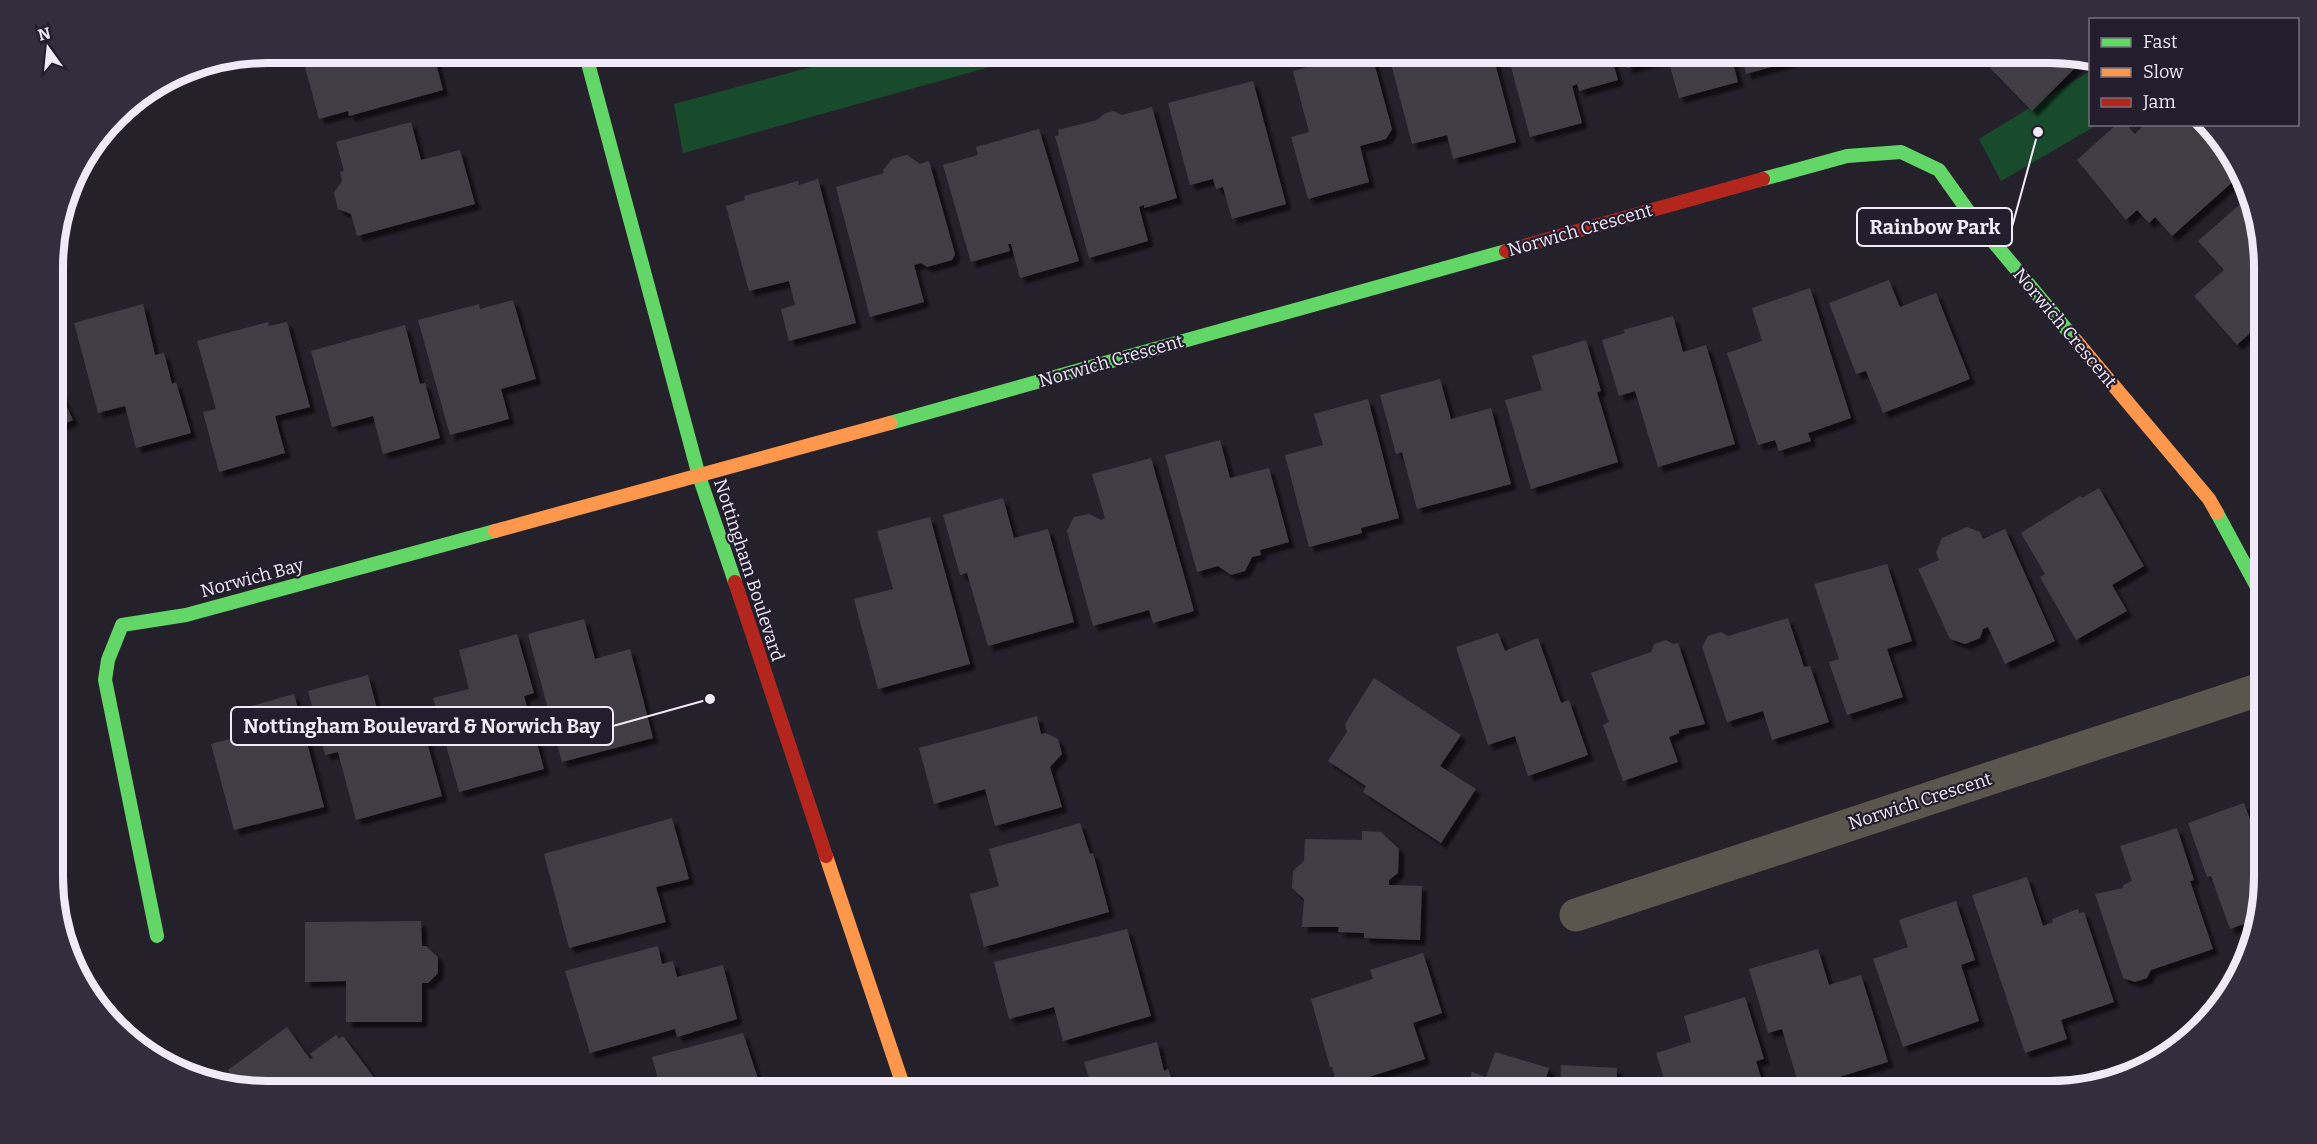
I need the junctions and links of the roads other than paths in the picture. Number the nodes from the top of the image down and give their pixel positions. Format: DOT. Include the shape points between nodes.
graph roads {
  1 [pos="588,63"];
  2 [pos="699,476"];
  3 [pos="2254,582"];
  4 [pos="2254,691"];
  5 [pos="1576,915"];
  6 [pos="157,936"];
  7 [pos="902,1081"];
  1 -- 2 [label="street, Nottingham Boulevard"];
  2 -- 3 [label="street, Norwich Crescent" via="1847,156 1901,152 1939,170 1971,215 2209,499"];
  2 -- 6 [label="street, Norwich Bay" via="186,615 122,625 108,660 105,680"];
  2 -- 7 [label="street, Nottingham Boulevard"];
  4 -- 5 [label="street, Norwich Crescent"];
}
